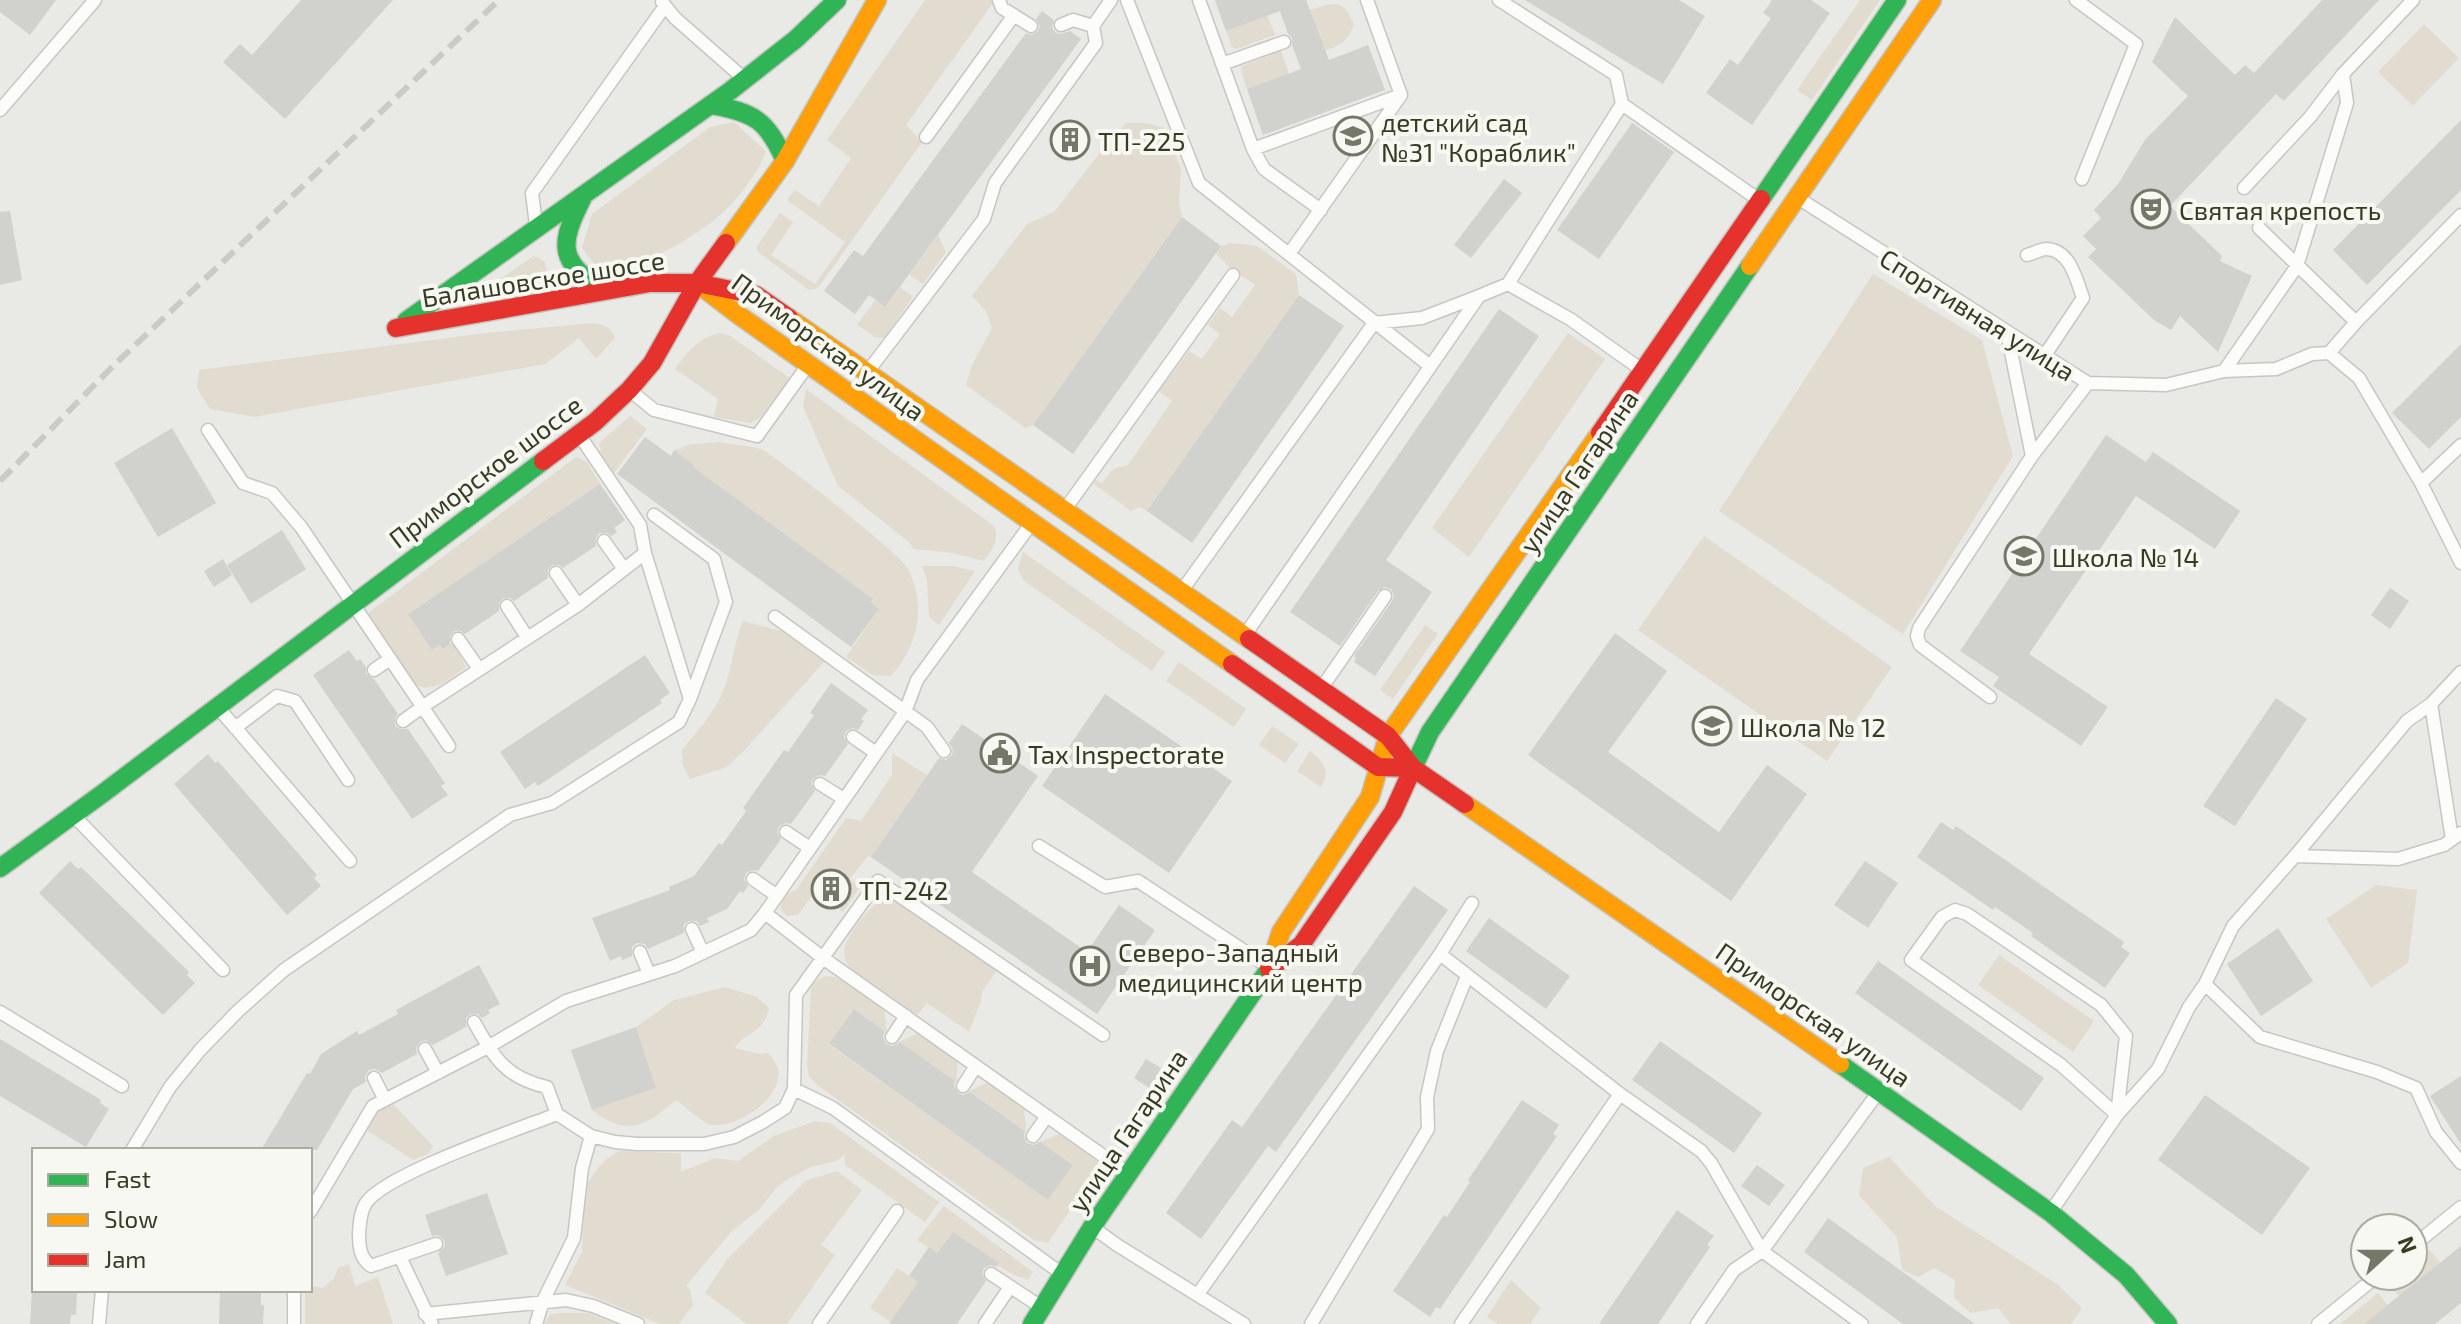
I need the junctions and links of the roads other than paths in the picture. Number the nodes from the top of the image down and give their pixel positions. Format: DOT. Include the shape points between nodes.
graph roads {
  1 [pos="95,0"];
  2 [pos="837,0"];
  3 [pos="877,0"];
  4 [pos="999,0"];
  5 [pos="1111,0"];
  6 [pos="1127,0"];
  7 [pos="1199,0"];
  8 [pos="1367,0"];
  9 [pos="1499,0"];
  10 [pos="1897,0"];
  11 [pos="1932,0"];
  12 [pos="2076,0"];
  13 [pos="2413,0"];
  14 [pos="662,3"];
  15 [pos="1014,15"];
  16 [pos="1061,25"];
  17 [pos="1031,26"];
  18 [pos="1093,26"];
  19 [pos="1284,42"];
  20 [pos="1222,64"];
  21 [pos="2343,74"];
  22 [pos="745,81"];
  23 [pos="1401,95"];
  24 [pos="1622,104"];
  25 [pos="711,105"];
  26 [pos="0,110"];
  27 [pos="926,137"];
  28 [pos="1253,149"];
  29 [pos="785,161"];
  30 [pos="2082,179"];
  31 [pos="1773,182"];
  32 [pos="2244,188"];
  33 [pos="1797,198"];
  34 [pos="582,199"];
  35 [pos="1760,201"];
  36 [pos="1321,210"];
  37 [pos="2461,215"];
  38 [pos="1784,217"];
  39 [pos="2259,228"];
  40 [pos="537,230"];
  41 [pos="1289,254"];
  42 [pos="2027,255"];
  43 [pos="2297,266"];
  44 [pos="1233,275"];
  45 [pos="697,283"];
  46 [pos="1508,284"];
  47 [pos="603,290"];
  48 [pos="1479,296"];
  49 [pos="2356,322"];
  50 [pos="1374,323"];
  51 [pos="2007,332"];
  52 [pos="2329,353"];
  53 [pos="2045,355"];
  54 [pos="808,364"];
  55 [pos="1430,366"];
  56 [pos="1643,371"];
  57 [pos="2224,371"];
  58 [pos="867,373"];
  59 [pos="2088,383"];
  60 [pos="1666,388"];
  61 [pos="629,390"];
  62 [pos="208,430"];
  63 [pos="578,434"];
  64 [pos="2461,445"];
  65 [pos="2032,456"];
  66 [pos="2421,483"];
  67 [pos="1064,510"];
  68 [pos="654,515"];
  69 [pos="1033,522"];
  70 [pos="604,541"];
  71 [pos="645,553"];
  72 [pos="2460,558"];
  73 [pos="624,569"];
  74 [pos="556,573"];
  75 [pos="1181,591"];
  76 [pos="1385,596"];
  77 [pos="351,604"];
  78 [pos="578,605"];
  79 [pos="507,606"];
  80 [pos="775,617"];
  81 [pos="1245,635"];
  82 [pos="527,637"];
  83 [pos="458,639"];
  84 [pos="390,659"];
  85 [pos="479,669"];
  86 [pos="374,670"];
  87 [pos="2461,672"];
  88 [pos="1321,689"];
  89 [pos="1990,697"];
  90 [pos="690,699"];
  91 [pos="2431,704"];
  92 [pos="217,706"];
  93 [pos="422,707"];
  94 [pos="905,712"];
  95 [pos="403,721"];
  96 [pos="235,728"];
  97 [pos="1388,736"];
  98 [pos="853,737"];
  99 [pos="449,746"];
  100 [pos="944,751"];
  101 [pos="876,753"];
  102 [pos="1378,767"];
  103 [pos="1413,768"];
  104 [pos="348,780"];
  105 [pos="820,784"];
  106 [pos="844,799"];
  107 [pos="72,815"];
  108 [pos="786,832"];
  109 [pos="2456,836"];
  110 [pos="0,839"];
  111 [pos="1039,846"];
  112 [pos="810,848"];
  113 [pos="18,855"];
  114 [pos="2295,856"];
  115 [pos="350,861"];
  116 [pos="0,868"];
  117 [pos="753,879"];
  118 [pos="777,896"];
  119 [pos="1472,903"];
  120 [pos="765,913"];
  121 [pos="692,929"];
  122 [pos="640,952"];
  123 [pos="703,953"];
  124 [pos="1440,954"];
  125 [pos="823,958"];
  126 [pos="1269,968"];
  127 [pos="223,970"];
  128 [pos="649,974"];
  129 [pos="1467,976"];
  130 [pos="2205,984"];
  131 [pos="0,1012"];
  132 [pos="906,1016"];
  133 [pos="474,1022"];
  134 [pos="1103,1035"];
  135 [pos="892,1037"];
  136 [pos="488,1047"];
  137 [pos="425,1049"];
  138 [pos="976,1066"];
  139 [pos="438,1073"];
  140 [pos="374,1078"];
  141 [pos="122,1086"];
  142 [pos="963,1086"];
  143 [pos="794,1089"];
  144 [pos="1879,1091"];
  145 [pos="1620,1094"];
  146 [pos="385,1100"];
  147 [pos="557,1114"];
  148 [pos="2117,1115"];
  149 [pos="1047,1116"];
  150 [pos="591,1136"];
  151 [pos="1033,1136"];
  152 [pos="133,1148"];
  153 [pos="2461,1163"];
  154 [pos="1128,1173"];
  155 [pos="2461,1207"];
  156 [pos="312,1209"];
  157 [pos="897,1211"];
  158 [pos="2051,1213"];
  159 [pos="1092,1227"];
  160 [pos="2429,1233"];
  161 [pos="436,1244"];
  162 [pos="1762,1251"];
  163 [pos="400,1257"];
  164 [pos="991,1274"];
  165 [pos="1063,1274"];
  166 [pos="1010,1287"];
  167 [pos="102,1292"];
  168 [pos="294,1292"];
  169 [pos="2357,1292"];
  170 [pos="1198,1294"];
  171 [pos="543,1301"];
  172 [pos="1037,1316"];
  173 [pos="429,1319"];
  174 [pos="99,1324"];
  175 [pos="294,1324"];
  176 [pos="536,1324"];
  177 [pos="638,1324"];
  178 [pos="819,1324"];
  179 [pos="985,1324"];
  180 [pos="1244,1324"];
  181 [pos="1311,1324"];
  182 [pos="1461,1324"];
  183 [pos="1697,1324"];
  184 [pos="1862,1324"];
  185 [pos="2168,1324"];
  186 [pos="2318,1324"];
  1 -- 26 [label="lane"];
  2 -- 22 [label="main road"];
  3 -- 29 [label="main road, Приморское шоссе"];
  4 -- 15 [label="lane"];
  5 -- 18 [label="lane"];
  6 -- 41 [label="lane" via="1199,183"];
  7 -- 20 [label="lane"];
  8 -- 23 [label="lane"];
  9 -- 24 [label="lane" via="1616,75"];
  10 -- 31 [label="main road, улица Гагарина"];
  11 -- 33 [label="main road, улица Гагарина"];
  12 -- 30 [label="lane" via="2136,44"];
  13 -- 21 [label="lane"];
  14 -- 22 [label="lane"];
  14 -- 40 [label="lane" via="532,193"];
  15 -- 17 [label="lane"];
  15 -- 27 [label="lane"];
  16 -- 18 [label="lane" via="1073,20"];
  18 -- 58 [label="lane" via="1096,43 995,183 984,219"];
  19 -- 20 [label="lane"];
  20 -- 28 [label="lane"];
  21 -- 32 [label="lane"];
  21 -- 43 [label="lane" via="2347,103"];
  22 -- 25 [label="main road"];
  23 -- 28 [label="lane"];
  23 -- 36 [label="lane"];
  24 -- 35 [label="lane"];
  24 -- 46 [label="lane"];
  25 -- 29 [label="main road" via="736,109 764,123"];
  25 -- 34 [label="main road"];
  28 -- 36 [label="lane" via="1264,169"];
  29 -- 45 [label="main road, Приморское шоссе"];
  31 -- 33 [label="lane, Спортивная улица"];
  31 -- 35 [label="main road, улица Гагарина"];
  33 -- 38 [label="main road, улица Гагарина"];
  33 -- 51 [label="lane, Спортивная улица"];
  34 -- 40 [label="main road"];
  34 -- 47 [label="main road" via="567,226 567,254 581,277"];
  35 -- 38 [label="lane"];
  35 -- 56 [label="main road, улица Гагарина"];
  36 -- 41 [label="lane"];
  37 -- 49 [label="lane"];
  38 -- 60 [label="main road, улица Гагарина"];
  39 -- 43 [label="lane"];
  40 -- 47 [label="main road, Балашовское шоссе" via="396,328"];
  41 -- 50 [label="lane"];
  42 -- 53 [label="lane" via="2046,249 2062,254 2083,298"];
  43 -- 49 [label="lane"];
  43 -- 57 [label="lane"];
  44 -- 67 [label="lane"];
  45 -- 47 [label="main road, Балашовское шоссе"];
  45 -- 54 [label="main road, Приморская улица"];
  45 -- 58 [label="main road, Приморская улица" via="756,295"];
  45 -- 61 [label="main road, Приморское шоссе" via="652,363"];
  46 -- 48 [label="lane"];
  46 -- 56 [label="lane" via="1570,319"];
  48 -- 50 [label="lane" via="1422,318"];
  48 -- 55 [label="lane"];
  49 -- 52 [label="lane"];
  50 -- 55 [label="lane"];
  50 -- 75 [label="lane"];
  51 -- 53 [label="lane, Спортивная улица"];
  51 -- 65 [label="lane"];
  52 -- 57 [label="lane, Спортивная улица" via="2276,369"];
  52 -- 66 [label="lane" via="2359,378"];
  53 -- 59 [label="lane, Спортивная улица"];
  54 -- 61 [label="lane" via="757,436 654,410"];
  54 -- 69 [label="main road, Приморская улица"];
  55 -- 81 [label="lane"];
  56 -- 60 [label="lane"];
  56 -- 97 [label="main road, улица Гагарина"];
  57 -- 59 [label="lane, Спортивная улица" via="2166,385"];
  58 -- 67 [label="main road, Приморская улица"];
  59 -- 65 [label="lane"];
  60 -- 103 [label="main road, улица Гагарина" via="1430,732"];
  61 -- 63 [label="main road, Приморское шоссе"];
  62 -- 77 [label="lane" via="243,483 272,493 301,527"];
  63 -- 71 [label="lane" via="640,525"];
  63 -- 77 [label="main road, Приморское шоссе"];
  64 -- 66 [label="lane"];
  65 -- 89 [label="lane" via="1917,636 1920,645"];
  66 -- 72 [label="lane"];
  67 -- 75 [label="main road, Приморская улица"];
  68 -- 90 [label="lane" via="714,559 726,602"];
  69 -- 94 [label="lane" via="917,680"];
  69 -- 102 [label="main road, Приморская улица"];
  70 -- 73 [label="lane"];
  71 -- 73 [label="lane"];
  71 -- 90 [label="lane"];
  73 -- 78 [label="lane"];
  74 -- 78 [label="lane"];
  75 -- 81 [label="main road, Приморская улица"];
  76 -- 88 [label="lane"];
  77 -- 84 [label="lane"];
  77 -- 92 [label="main road, Приморское шоссе"];
  78 -- 82 [label="lane"];
  79 -- 82 [label="lane"];
  80 -- 94 [label="lane"];
  81 -- 88 [label="main road, Приморская улица"];
  82 -- 85 [label="lane"];
  83 -- 85 [label="lane"];
  84 -- 86 [label="lane"];
  84 -- 93 [label="lane"];
  85 -- 93 [label="lane"];
  87 -- 91 [label="lane"];
  88 -- 97 [label="main road, Приморская улица"];
  90 -- 152 [label="lane" via="679,722 552,803 510,815 284,970 200,1050"];
  91 -- 109 [label="lane"];
  91 -- 114 [label="lane" via="2407,721"];
  92 -- 96 [label="lane"];
  92 -- 107 [label="main road, Приморское шоссе"];
  93 -- 95 [label="lane"];
  93 -- 99 [label="lane"];
  94 -- 100 [label="lane" via="927,727"];
  94 -- 101 [label="lane"];
  96 -- 104 [label="lane" via="277,696 295,701"];
  96 -- 115 [label="lane"];
  97 -- 102 [label="main road, улица Гагарина"];
  97 -- 103 [label="main road, Приморская улица"];
  98 -- 101 [label="lane"];
  101 -- 106 [label="lane"];
  102 -- 103 [label="main road"];
  102 -- 126 [label="main road, улица Гагарина" via="1370,797 1281,932"];
  103 -- 126 [label="main road, улица Гагарина" via="1393,812 1301,945"];
  103 -- 144 [label="main road, Приморская улица"];
  105 -- 106 [label="lane"];
  106 -- 112 [label="lane"];
  107 -- 113 [label="main road, Приморское шоссе"];
  107 -- 127 [label="lane"];
  108 -- 112 [label="lane"];
  109 -- 114 [label="lane" via="2398,859"];
  110 -- 113 [label="main road"];
  111 -- 126 [label="lane" via="1105,887 1138,881"];
  112 -- 118 [label="lane"];
  113 -- 116 [label="main road, Приморское шоссе"];
  114 -- 130 [label="lane" via="2233,926"];
  117 -- 118 [label="lane"];
  118 -- 120 [label="lane"];
  119 -- 124 [label="lane"];
  120 -- 123 [label="lane" via="751,930"];
  120 -- 125 [label="lane"];
  121 -- 123 [label="lane"];
  122 -- 128 [label="lane"];
  123 -- 128 [label="lane"];
  124 -- 129 [label="lane"];
  124 -- 170 [label="lane"];
  125 -- 132 [label="lane"];
  125 -- 134 [label="lane" via="878,881"];
  125 -- 143 [label="lane" via="796,995"];
  126 -- 154 [label="main road, улица Гагарина"];
  128 -- 136 [label="lane" via="566,1001"];
  129 -- 145 [label="lane"];
  129 -- 181 [label="lane" via="1437,1051 1427,1097 1428,1129"];
  130 -- 148 [label="lane" via="2158,1069"];
  130 -- 153 [label="lane" via="2260,1037 2416,1088 2436,1132"];
  131 -- 141 [label="lane"];
  132 -- 135 [label="lane"];
  132 -- 138 [label="lane"];
  133 -- 136 [label="lane"];
  136 -- 139 [label="lane"];
  136 -- 147 [label="lane" via="502,1066 525,1082 547,1087"];
  137 -- 139 [label="lane"];
  138 -- 142 [label="lane"];
  138 -- 149 [label="lane"];
  139 -- 146 [label="lane"];
  140 -- 146 [label="lane"];
  143 -- 150 [label="lane" via="785,1108 734,1137 704,1144 615,1142"];
  143 -- 165 [label="lane" via="833,1108"];
  144 -- 158 [label="main road, Приморская улица"];
  144 -- 162 [label="lane"];
  145 -- 162 [label="lane" via="1701,1151"];
  145 -- 182 [label="lane"];
  146 -- 156 [label="lane" via="373,1106"];
  147 -- 150 [label="lane"];
  147 -- 163 [label="lane" via="381,1189 361,1216 361,1256 371,1266"];
  148 -- 148 [label="lane" via="2126,1036 2101,1005 1967,914 1955,910 1942,917 1911,960 2061,1065"];
  148 -- 158 [label="lane"];
  149 -- 151 [label="lane"];
  149 -- 154 [label="lane"];
  150 -- 171 [label="lane" via="574,1238"];
  154 -- 159 [label="main road, улица Гагарина"];
  155 -- 160 [label="lane"];
  157 -- 178 [label="lane"];
  158 -- 185 [label="main road, Приморская улица" via="2126,1275"];
  159 -- 165 [label="main road, улица Гагарина"];
  159 -- 170 [label="lane"];
  161 -- 163 [label="lane"];
  162 -- 183 [label="lane" via="1734,1270"];
  162 -- 184 [label="lane"];
  163 -- 173 [label="lane"];
  164 -- 166 [label="lane"];
  165 -- 172 [label="main road, улица Гагарина"];
  166 -- 172 [label="lane"];
  166 -- 179 [label="lane"];
  167 -- 174 [label="lane"];
  168 -- 175 [label="lane"];
  169 -- 186 [label="lane"];
  170 -- 180 [label="lane"];
  171 -- 173 [label="lane"];
  171 -- 176 [label="lane"];
  171 -- 177 [label="lane" via="593,1306"];
}
